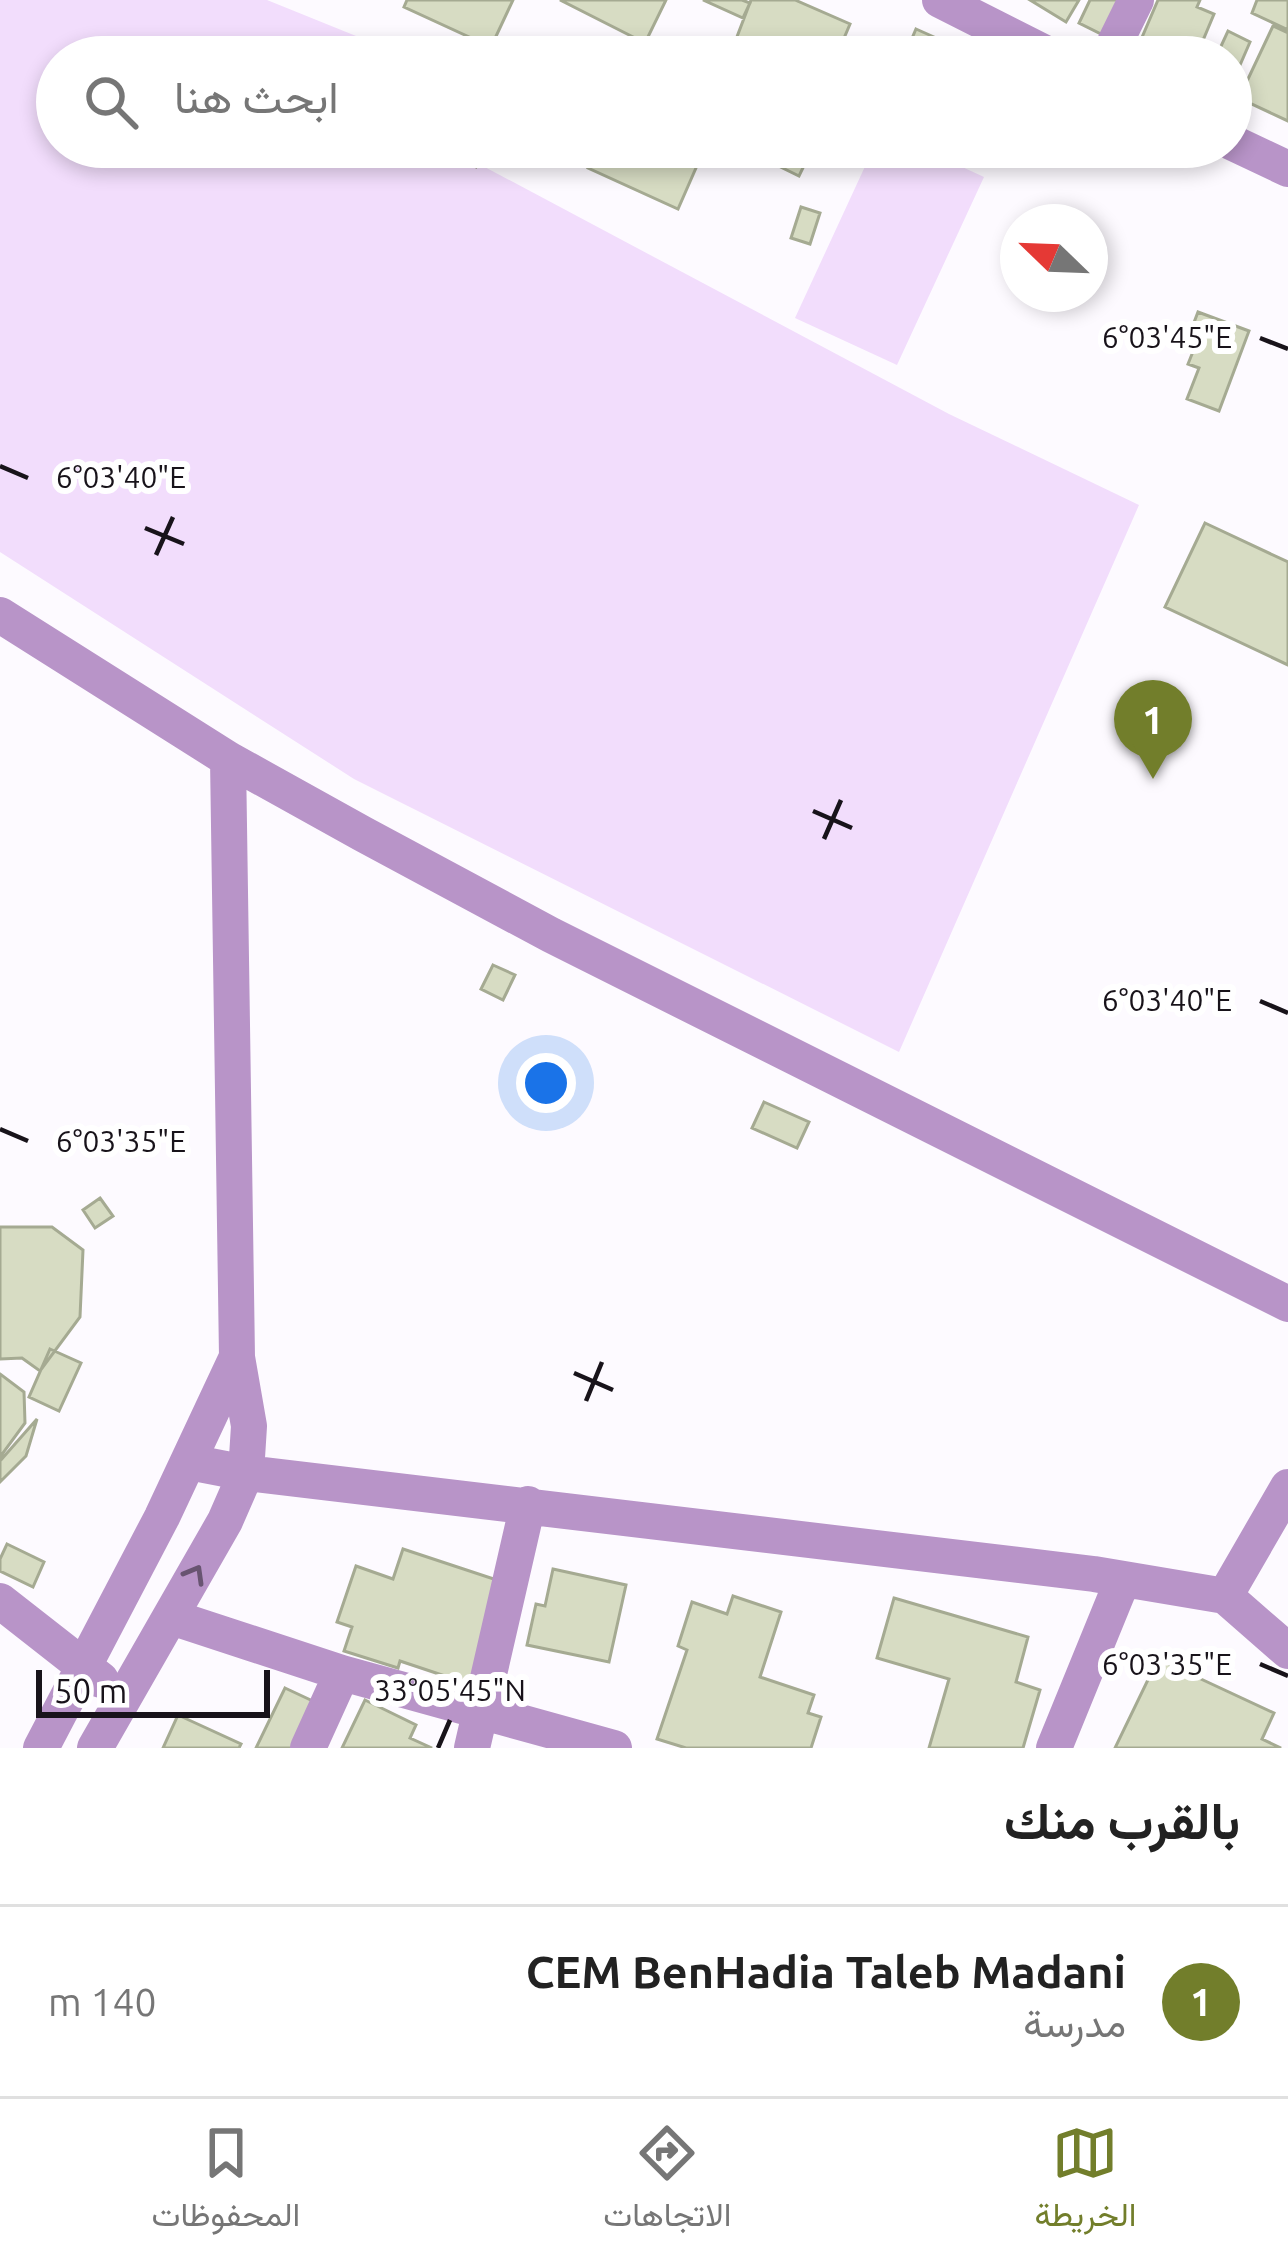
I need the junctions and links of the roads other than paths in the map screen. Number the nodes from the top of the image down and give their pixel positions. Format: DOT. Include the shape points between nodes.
graph roads {
  1 [pos="940,0"];
  2 [pos="1136,0"];
  3 [pos="1011,36"];
  4 [pos="1118,36"];
  5 [pos="1252,152"];
  6 [pos="1288,169"];
  7 [pos="0,615"];
  8 [pos="228,759"];
  9 [pos="1288,1304"];
  10 [pos="237,1357"];
  11 [pos="189,1462"];
  12 [pos="246,1473"];
  13 [pos="1288,1487"];
  14 [pos="528,1504"];
  15 [pos="1124,1579"];
  16 [pos="1225,1596"];
  17 [pos="0,1601"];
  18 [pos="171,1616"];
  19 [pos="1288,1651"];
  20 [pos="86,1667"];
  21 [pos="343,1673"];
  22 [pos="124,1698"];
  23 [pos="476,1731"];
  24 [pos="41,1748"];
  25 [pos="95,1748"];
  26 [pos="308,1748"];
  27 [pos="614,1748"];
  28 [pos="1054,1748"];
  1 -- 3 [label="street"];
  2 -- 4 [label="street"];
  5 -- 6 [label="street"];
  7 -- 8 [label="street"];
  8 -- 9 [label="street" via="551,935"];
  8 -- 10 [label="street"];
  10 -- 11 [label="street"];
  10 -- 12 [label="street" via="249,1426"];
  11 -- 12 [label="street"];
  11 -- 20 [label="street"];
  12 -- 14 [label="street"];
  18 -- 12 [label="street, one-way"];
  13 -- 16 [label="street"];
  14 -- 15 [label="street"];
  14 -- 23 [label="street"];
  15 -- 16 [label="street"];
  15 -- 28 [label="street"];
  16 -- 19 [label="street"];
  17 -- 20 [label="street"];
  18 -- 21 [label="street"];
  18 -- 22 [label="street"];
  20 -- 22 [label="street"];
  20 -- 24 [label="street"];
  21 -- 23 [label="street"];
  21 -- 26 [label="street"];
  22 -- 25 [label="street"];
  23 -- 27 [label="street"];
}
